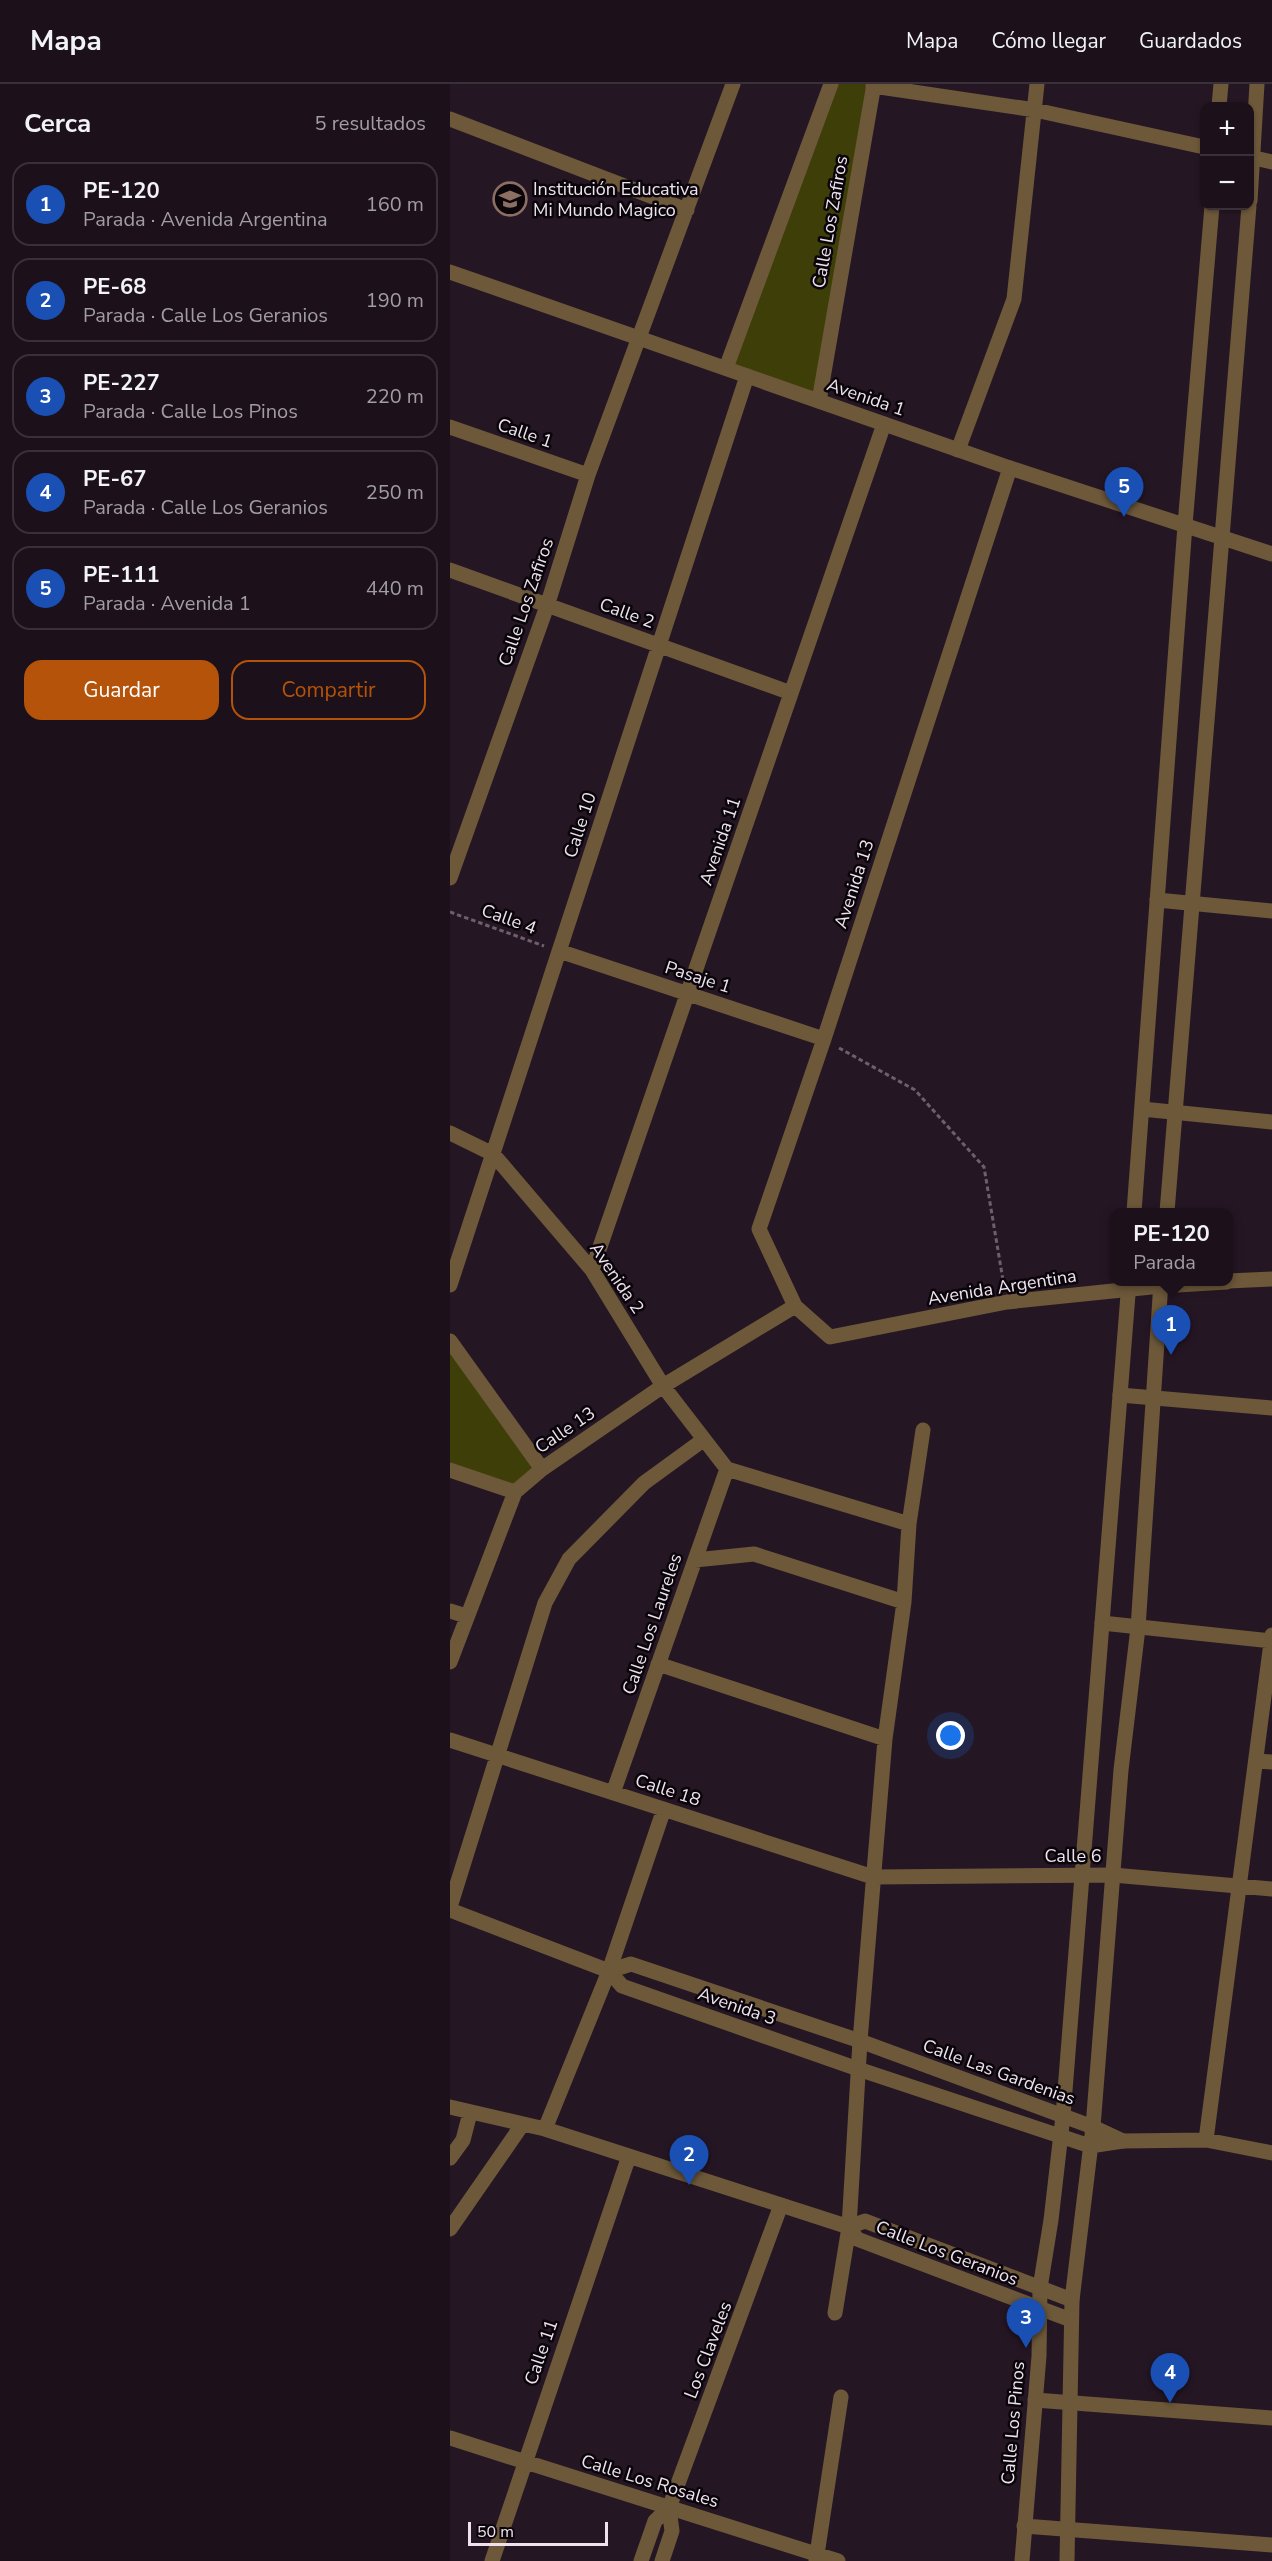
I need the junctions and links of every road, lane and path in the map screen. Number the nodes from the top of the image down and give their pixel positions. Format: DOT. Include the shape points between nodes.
graph roads {
  1 [pos="733,84"];
  2 [pos="831,84"];
  3 [pos="1037,84"];
  4 [pos="1221,84"];
  5 [pos="1257,84"];
  6 [pos="874,85"];
  7 [pos="1220,102"];
  8 [pos="1035,110"];
  9 [pos="450,119"];
  10 [pos="1200,146"];
  11 [pos="1251,156"];
  12 [pos="1254,158"];
  13 [pos="1272,162"];
  14 [pos="687,210"];
  15 [pos="1212,210"];
  16 [pos="1249,210"];
  17 [pos="450,272"];
  18 [pos="640,338"];
  19 [pos="726,368"];
  20 [pos="747,376"];
  21 [pos="819,401"];
  22 [pos="884,424"];
  23 [pos="450,427"];
  24 [pos="958,450"];
  25 [pos="1010,468"];
  26 [pos="588,475"];
  27 [pos="1185,525"];
  28 [pos="1222,538"];
  29 [pos="1272,554"];
  30 [pos="450,570"];
  31 [pos="547,606"];
  32 [pos="659,645"];
  33 [pos="791,693"];
  34 [pos="450,878"];
  35 [pos="1158,900"];
  36 [pos="1193,903"];
  37 [pos="1272,911"];
  38 [pos="450,912"];
  39 [pos="559,951"];
  40 [pos="688,994"];
  41 [pos="824,1039"];
  42 [pos="1142,1109"];
  43 [pos="1176,1111"];
  44 [pos="1272,1122"];
  45 [pos="450,1133"];
  46 [pos="493,1154"];
  47 [pos="1134,1208"];
  48 [pos="1167,1208"];
  49 [pos="592,1270"];
  50 [pos="1272,1279"];
  51 [pos="1233,1281"];
  52 [pos="450,1285"];
  53 [pos="1122,1286"];
  54 [pos="1129,1286"];
  55 [pos="1161,1286"];
  56 [pos="1006,1302"];
  57 [pos="795,1306"];
  58 [pos="450,1341"];
  59 [pos="663,1386"];
  60 [pos="1120,1395"];
  61 [pos="1152,1398"];
  62 [pos="1272,1408"];
  63 [pos="922,1430"];
  64 [pos="703,1440"];
  65 [pos="542,1469"];
  66 [pos="728,1469"];
  67 [pos="450,1470"];
  68 [pos="515,1492"];
  69 [pos="909,1524"];
  70 [pos="695,1560"];
  71 [pos="904,1602"];
  72 [pos="450,1611"];
  73 [pos="466,1616"];
  74 [pos="1102,1623"];
  75 [pos="1138,1628"];
  76 [pos="1272,1635"];
  77 [pos="1272,1641"];
  78 [pos="450,1662"];
  79 [pos="658,1664"];
  80 [pos="885,1739"];
  81 [pos="450,1740"];
  82 [pos="499,1756"];
  83 [pos="1256,1761"];
  84 [pos="1272,1762"];
  85 [pos="613,1792"];
  86 [pos="664,1809"];
  87 [pos="1083,1875"];
  88 [pos="1113,1875"];
  89 [pos="873,1876"];
  90 [pos="1240,1886"];
  91 [pos="1272,1889"];
  92 [pos="450,1908"];
  93 [pos="609,1971"];
  94 [pos="860,2042"];
  95 [pos="858,2069"];
  96 [pos="450,2108"];
  97 [pos="470,2114"];
  98 [pos="1063,2116"];
  99 [pos="522,2125"];
  100 [pos="1093,2127"];
  101 [pos="545,2129"];
  102 [pos="1061,2137"];
  103 [pos="1206,2140"];
  104 [pos="1123,2141"];
  105 [pos="1090,2146"];
  106 [pos="1272,2153"];
  107 [pos="629,2156"];
  108 [pos="450,2158"];
  109 [pos="781,2205"];
  110 [pos="849,2227"];
  111 [pos="450,2229"];
  112 [pos="1040,2288"];
  113 [pos="1072,2300"];
  114 [pos="1040,2309"];
  115 [pos="835,2313"];
  116 [pos="1071,2320"];
  117 [pos="841,2397"];
  118 [pos="1035,2400"];
  119 [pos="1070,2403"];
  120 [pos="1272,2418"];
  121 [pos="450,2438"];
  122 [pos="524,2462"];
  123 [pos="669,2508"];
  124 [pos="1024,2526"];
  125 [pos="1067,2532"];
  126 [pos="1272,2545"];
  127 [pos="816,2558"];
  128 [pos="492,2561"];
  129 [pos="641,2561"];
  130 [pos="662,2561"];
  131 [pos="838,2561"];
  132 [pos="1022,2561"];
  133 [pos="1066,2561"];
  1 -- 14 [label="street"];
  2 -- 19 [label="street"];
  3 -- 8 [label="street"];
  4 -- 7 [label="street"];
  5 -- 11 [label="street"];
  6 -- 8 [label="street"];
  6 -- 21 [label="street, Calle Los Zafiros"];
  8 -- 10 [label="street"];
  8 -- 24 [label="street" via="1014,299"];
  9 -- 14 [label="street"];
  12 -- 13 [label="street"];
  14 -- 18 [label="street"];
  15 -- 27 [label="street"];
  16 -- 28 [label="street"];
  17 -- 18 [label="street, Avenida 1"];
  18 -- 19 [label="street, Avenida 1"];
  18 -- 26 [label="street, Calle Los Zafiros"];
  19 -- 20 [label="street, Avenida 1"];
  20 -- 21 [label="street, Avenida 1"];
  20 -- 32 [label="street, Calle 10"];
  21 -- 22 [label="street, Avenida 1"];
  22 -- 24 [label="street, Avenida 1"];
  22 -- 33 [label="street, Avenida 11"];
  23 -- 26 [label="street, Calle 1"];
  24 -- 25 [label="street, Avenida 1"];
  25 -- 27 [label="street, Avenida 1"];
  25 -- 41 [label="street, Avenida 13"];
  26 -- 31 [label="street, Calle Los Zafiros"];
  27 -- 28 [label="street, Avenida 1"];
  27 -- 35 [label="street"];
  28 -- 29 [label="street, Avenida 1"];
  28 -- 36 [label="street"];
  30 -- 31 [label="street, Calle 2"];
  31 -- 32 [label="street, Calle 2"];
  31 -- 34 [label="street, Calle Los Zafiros"];
  32 -- 33 [label="street, Calle 2"];
  32 -- 39 [label="street, Calle 10"];
  33 -- 40 [label="street, Avenida 11"];
  35 -- 36 [label="street"];
  35 -- 42 [label="street"];
  36 -- 37 [label="street"];
  36 -- 43 [label="street"];
  38 -- 39 [label="path, Calle 4"];
  39 -- 40 [label="street, Pasaje 1"];
  39 -- 46 [label="street, Calle 10"];
  40 -- 41 [label="street, Pasaje 1"];
  40 -- 49 [label="street, Avenida 11"];
  41 -- 56 [label="path" via="915,1090 984,1167"];
  41 -- 57 [label="street, Avenida 13" via="759,1229"];
  42 -- 43 [label="street"];
  42 -- 47 [label="street"];
  43 -- 44 [label="street"];
  43 -- 48 [label="street"];
  45 -- 46 [label="street, Avenida 2"];
  46 -- 49 [label="street, Avenida 2"];
  46 -- 52 [label="street, Calle 10"];
  49 -- 59 [label="street, Avenida 2"];
  50 -- 51 [label="street, Avenida Argentina"];
  53 -- 56 [label="street, Avenida Argentina"];
  54 -- 60 [label="street, Calle Los Pinos"];
  55 -- 61 [label="street"];
  56 -- 57 [label="street, Avenida Argentina" via="830,1337"];
  57 -- 59 [label="street, Calle 13"];
  58 -- 65 [label="street"];
  59 -- 64 [label="street, Avenida 2"];
  59 -- 65 [label="street, Calle 13"];
  60 -- 61 [label="street"];
  60 -- 74 [label="street, Calle Los Pinos"];
  61 -- 62 [label="street"];
  61 -- 75 [label="street"];
  63 -- 69 [label="street"];
  64 -- 66 [label="street, Avenida 2"];
  64 -- 82 [label="street" via="644,1483 568,1558 545,1603"];
  65 -- 68 [label="street, Calle 13"];
  66 -- 69 [label="street"];
  66 -- 70 [label="street, Calle Los Laureles"];
  67 -- 68 [label="street"];
  68 -- 73 [label="street, Calle 13"];
  69 -- 71 [label="street"];
  70 -- 71 [label="street" via="754,1554"];
  70 -- 79 [label="street, Calle Los Laureles"];
  71 -- 80 [label="street"];
  72 -- 73 [label="street"];
  73 -- 78 [label="street, Calle 13"];
  74 -- 75 [label="street"];
  74 -- 87 [label="street, Calle Los Pinos"];
  75 -- 77 [label="street"];
  75 -- 88 [label="street"];
  76 -- 77 [label="street"];
  77 -- 83 [label="street"];
  79 -- 80 [label="street"];
  79 -- 85 [label="street, Calle Los Laureles"];
  80 -- 89 [label="street"];
  81 -- 82 [label="street, Calle 18"];
  82 -- 85 [label="street, Calle 18"];
  82 -- 92 [label="street"];
  83 -- 84 [label="street"];
  83 -- 90 [label="street"];
  85 -- 86 [label="street, Calle 18"];
  86 -- 89 [label="street, Calle 18"];
  86 -- 93 [label="street"];
  87 -- 88 [label="street, Calle 6"];
  87 -- 89 [label="street, Calle 6"];
  87 -- 98 [label="street, Calle Los Pinos"];
  88 -- 90 [label="street, Calle 6"];
  88 -- 100 [label="street"];
  89 -- 94 [label="street"];
  90 -- 91 [label="street, Calle 6"];
  90 -- 103 [label="street"];
  92 -- 93 [label="street, Avenida 3"];
  93 -- 94 [label="street, Avenida 3" via="632,1964"];
  93 -- 95 [label="street, Avenida 3" via="622,1986"];
  93 -- 101 [label="street"];
  94 -- 95 [label="street"];
  94 -- 98 [label="street, Calle Las Gardenias"];
  95 -- 102 [label="street, Calle Las Gardenias"];
  95 -- 110 [label="street"];
  96 -- 97 [label="street, Calle Los Geranios"];
  97 -- 99 [label="street, Calle Los Geranios"];
  97 -- 108 [label="street" via="462,2140"];
  98 -- 100 [label="street, Calle Las Gardenias"];
  98 -- 102 [label="street, Calle Los Pinos"];
  99 -- 101 [label="street, Calle Los Geranios"];
  99 -- 111 [label="street"];
  100 -- 104 [label="street, Calle Las Gardenias"];
  100 -- 105 [label="street"];
  101 -- 107 [label="street, Calle Los Geranios"];
  102 -- 105 [label="street, Calle Las Gardenias"];
  102 -- 112 [label="street, Calle Los Pinos"];
  103 -- 104 [label="street, Calle Las Gardenias"];
  103 -- 106 [label="street, Calle Las Gardenias"];
  104 -- 105 [label="street, Calle Las Gardenias"];
  105 -- 113 [label="street"];
  107 -- 109 [label="street, Calle Los Geranios"];
  107 -- 122 [label="street, Calle 11"];
  109 -- 110 [label="street, Calle Los Geranios"];
  109 -- 123 [label="street, Los Claveles"];
  110 -- 112 [label="street, Calle Los Geranios" via="865,2221"];
  110 -- 114 [label="street, Calle Los Geranios" via="857,2240"];
  110 -- 115 [label="street"];
  112 -- 113 [label="street, Calle Los Geranios"];
  112 -- 114 [label="street, Calle Los Pinos"];
  113 -- 116 [label="street"];
  114 -- 116 [label="street, Calle Los Geranios"];
  114 -- 118 [label="street, Calle Los Pinos"];
  116 -- 119 [label="street"];
  117 -- 127 [label="street"];
  118 -- 119 [label="street"];
  118 -- 124 [label="street, Calle Los Pinos"];
  119 -- 120 [label="street"];
  119 -- 125 [label="street"];
  121 -- 122 [label="street, Calle Los Rosales"];
  122 -- 123 [label="street, Calle Los Rosales"];
  122 -- 128 [label="street, Calle 11"];
  123 -- 127 [label="street, Calle Los Rosales"];
  123 -- 129 [label="street, Los Claveles" via="655,2521"];
  123 -- 130 [label="street, Los Claveles" via="672,2531"];
  124 -- 125 [label="street"];
  124 -- 132 [label="street, Calle Los Pinos"];
  125 -- 126 [label="street"];
  125 -- 133 [label="street"];
  127 -- 131 [label="street, Calle Los Rosales"];
}
